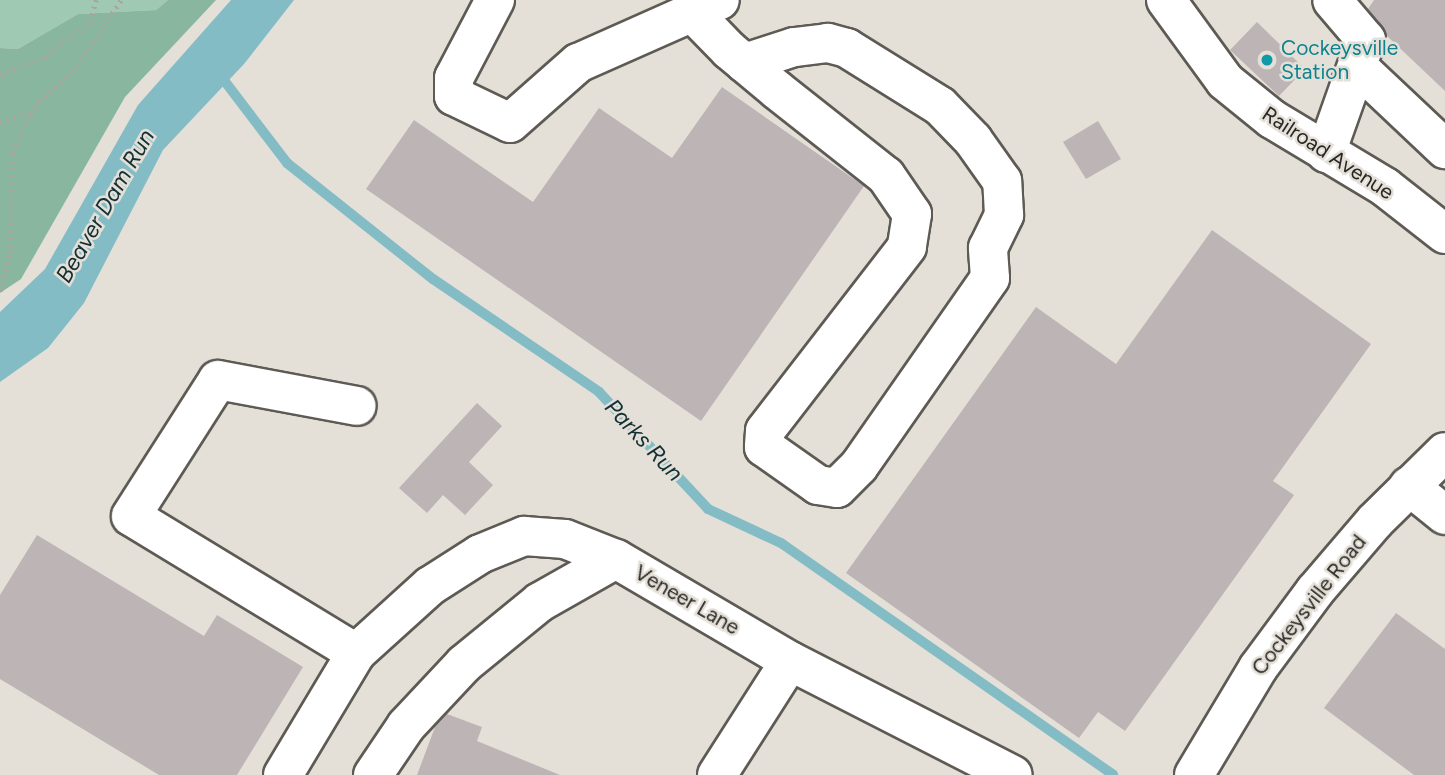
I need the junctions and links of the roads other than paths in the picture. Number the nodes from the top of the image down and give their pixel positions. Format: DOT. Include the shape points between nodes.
graph roads {
  1 [pos="495,0"];
  2 [pos="1166,0"];
  3 [pos="1332,0"];
  4 [pos="707,7"];
  5 [pos="745,63"];
  6 [pos="1358,67"];
  7 [pos="1445,149"];
  8 [pos="1326,153"];
  9 [pos="1445,234"];
  10 [pos="357,406"];
  11 [pos="1445,452"];
  12 [pos="1409,486"];
  13 [pos="1445,515"];
  14 [pos="616,559"];
  15 [pos="356,653"];
  16 [pos="790,661"];
  17 [pos="283,775"];
  18 [pos="373,775"];
  19 [pos="716,775"];
  20 [pos="1013,775"];
  21 [pos="1194,775"];
  1 -- 4 [label="street" via="454,78 454,96 510,123 578,63"];
  2 -- 8 [label="street, Railroad Avenue" via="1225,81 1272,119"];
  3 -- 6 [label="street" via="1366,40"];
  4 -- 5 [label="street"];
  5 -- 5 [label="street" via="886,176 912,214 907,247 765,431 764,447 818,485 837,488 859,466 990,278 988,248 1004,215 1002,181 973,140 940,106 847,48 828,43 794,47"];
  6 -- 7 [label="street"];
  6 -- 8 [label="street"];
  8 -- 9 [label="street, Railroad Avenue" via="1385,187"];
  10 -- 15 [label="street" via="218,380 131,516"];
  11 -- 12 [label="street, Cockeysville Road"];
  12 -- 13 [label="street"];
  12 -- 21 [label="street, Cockeysville Road" via="1343,556 1284,631"];
  14 -- 15 [label="street" via="565,539 524,536 480,554 430,586"];
  14 -- 16 [label="street, Veneer Lane"];
  14 -- 18 [label="street, Veneer Lane" via="540,602 464,664 406,726"];
  15 -- 17 [label="street"];
  16 -- 19 [label="street"];
  16 -- 20 [label="street, Veneer Lane"];
}
